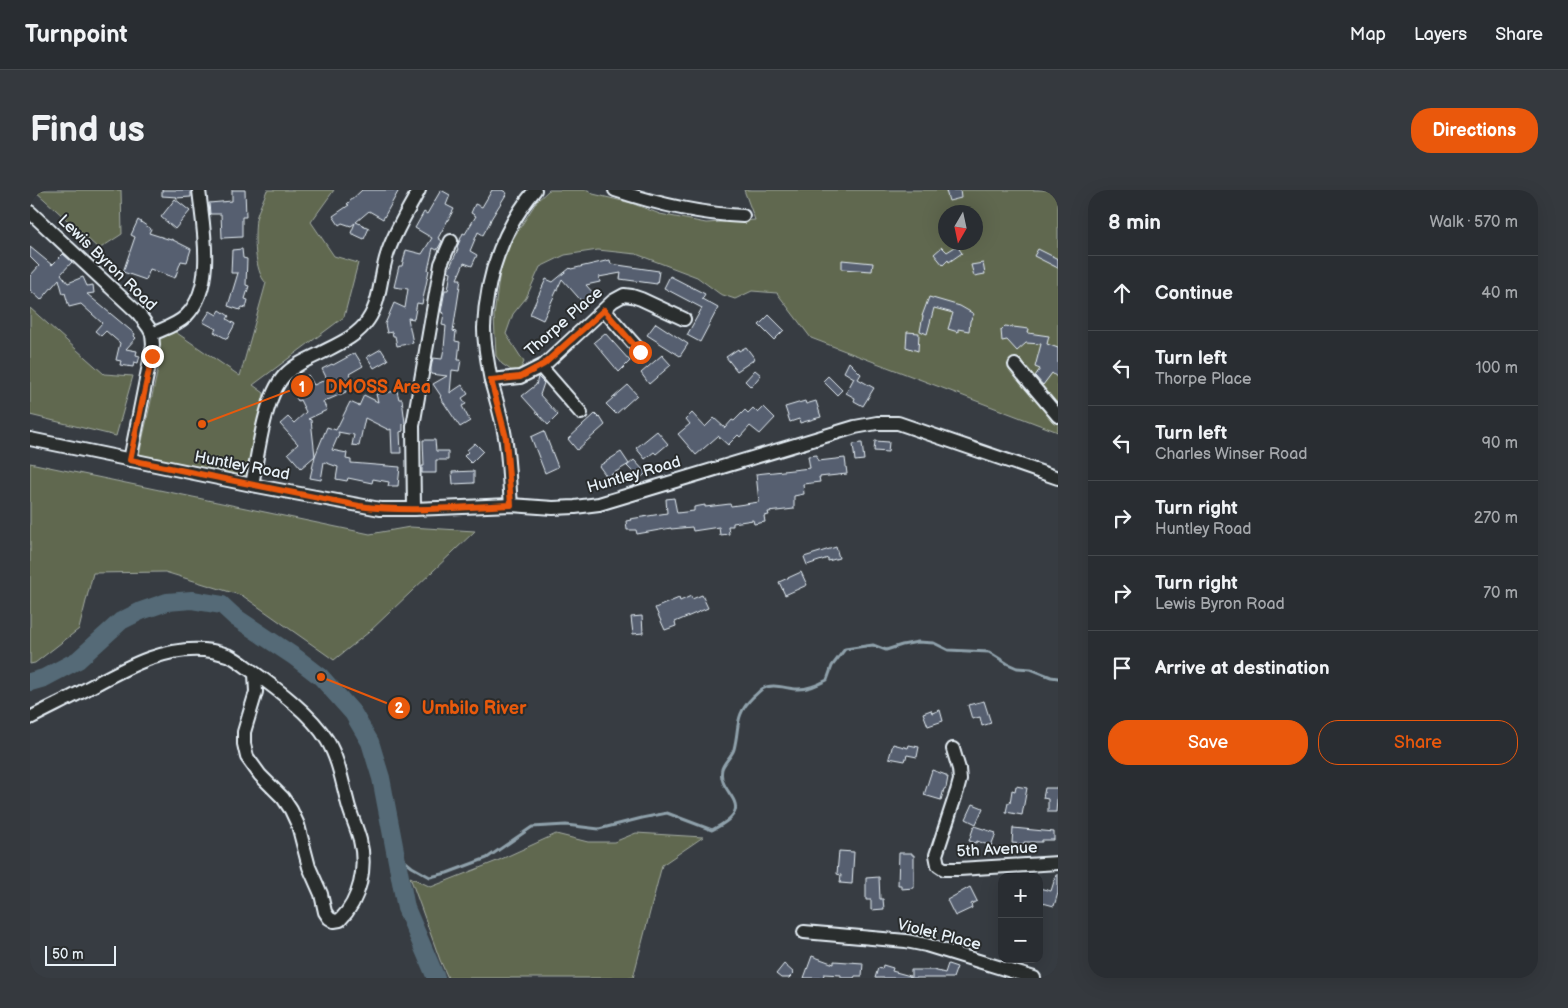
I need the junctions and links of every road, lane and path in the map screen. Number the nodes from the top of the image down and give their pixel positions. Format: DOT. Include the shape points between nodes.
graph roads {
  1 [pos="199,190"];
  2 [pos="419,190"];
  3 [pos="535,190"];
  4 [pos="615,190"];
  5 [pos="30,212"];
  6 [pos="743,216"];
  7 [pos="451,241"];
  8 [pos="604,310"];
  9 [pos="684,319"];
  10 [pos="152,334"];
  11 [pos="640,352"];
  12 [pos="1015,365"];
  13 [pos="541,367"];
  14 [pos="491,380"];
  15 [pos="581,414"];
  16 [pos="1058,416"];
  17 [pos="30,439"];
  18 [pos="130,460"];
  19 [pos="1058,478"];
  20 [pos="252,485"];
  21 [pos="511,505"];
  22 [pos="414,509"];
  23 [pos="255,674"];
  24 [pos="30,718"];
  25 [pos="953,749"];
  26 [pos="1058,863"];
  27 [pos="804,932"];
  28 [pos="1034,978"];
  1 -- 10 [label="street" via="205,253 202,287 185,318"];
  2 -- 20 [label="street" via="392,241 374,311 363,327 348,339 292,369 277,386 270,399"];
  3 -- 14 [label="street" via="508,230 492,277 484,329"];
  4 -- 6 [label="street" via="678,208"];
  5 -- 10 [label="street, Lewis Byron Road" via="138,313"];
  7 -- 22 [label="street" via="441,264 413,426"];
  8 -- 9 [label="street, Thorpe Place" via="624,295 641,299"];
  8 -- 11 [label="street"];
  8 -- 13 [label="street, Thorpe Place"];
  10 -- 18 [label="street, Lewis Byron Road" via="152,356"];
  12 -- 16 [label="street"];
  13 -- 14 [label="street, Thorpe Place" via="520,377"];
  13 -- 15 [label="street"];
  14 -- 21 [label="street" via="506,438"];
  17 -- 18 [label="street, Huntley Road"];
  18 -- 20 [label="street, Huntley Road"];
  19 -- 21 [label="street, Huntley Road" via="922,430 877,423 599,504 554,508"];
  20 -- 22 [label="street, Huntley Road" via="359,506"];
  21 -- 22 [label="street, Huntley Road"];
  23 -- 23 [label="street" via="256,692 244,732 247,757 291,810 325,912 328,918 340,920 355,900 363,862 360,838 351,816 338,762 327,740 308,718"];
  23 -- 24 [label="street" via="231,657 211,651 158,655"];
  25 -- 26 [label="street, 5th Avenue" via="960,780 936,856 941,868"];
  27 -- 28 [label="street, Violet Place" via="926,945"];
}
